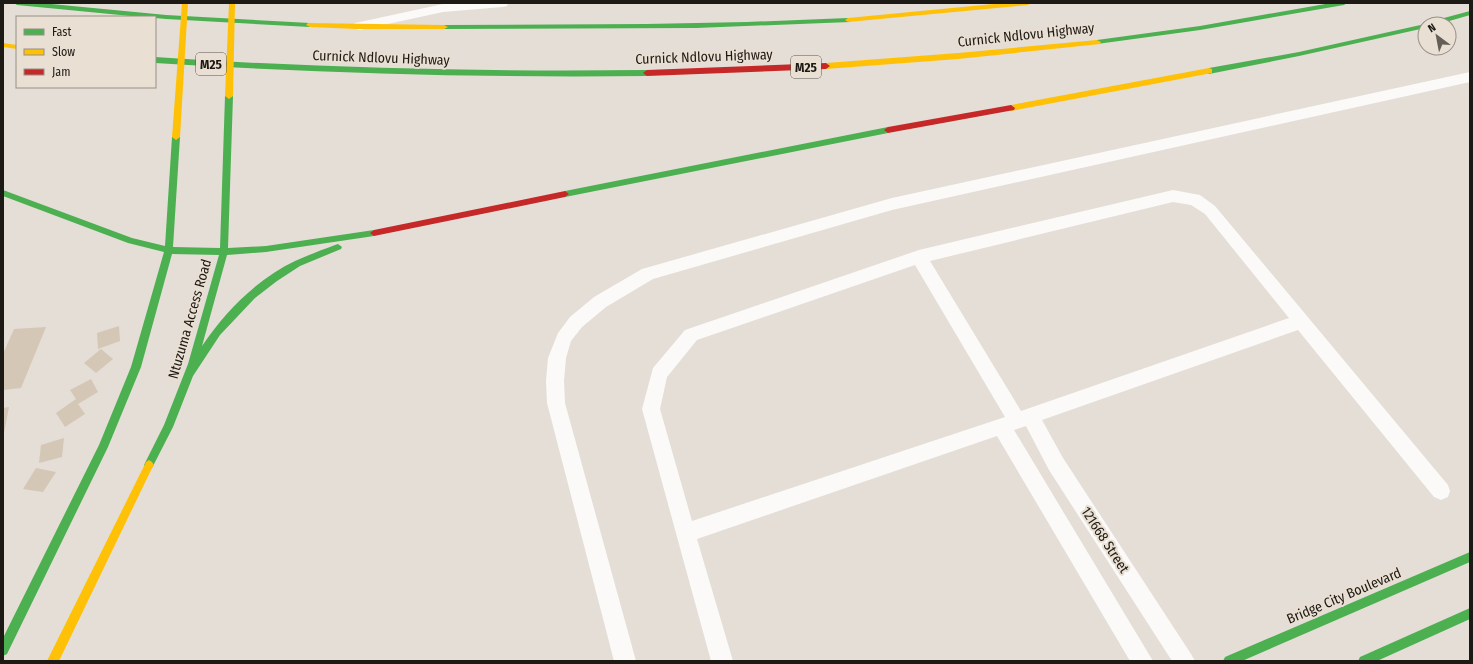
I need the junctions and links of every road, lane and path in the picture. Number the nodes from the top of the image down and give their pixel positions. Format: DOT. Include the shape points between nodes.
graph roads {
  1 [pos="17,3"];
  2 [pos="185,3"];
  3 [pos="232,3"];
  4 [pos="502,3"];
  5 [pos="1002,3"];
  6 [pos="1344,3"];
  7 [pos="1022,4"];
  8 [pos="1470,13"];
  9 [pos="155,16"];
  10 [pos="156,16"];
  11 [pos="1457,17"];
  12 [pos="356,27"];
  13 [pos="1417,28"];
  14 [pos="3,45"];
  15 [pos="16,47"];
  16 [pos="156,60"];
  17 [pos="1470,77"];
  18 [pos="3,193"];
  19 [pos="367,234"];
  20 [pos="169,250"];
  21 [pos="224,252"];
  22 [pos="919,257"];
  23 [pos="1302,321"];
  24 [pos="190,373"];
  25 [pos="1016,421"];
  26 [pos="1441,490"];
  27 [pos="686,533"];
  28 [pos="1470,557"];
  29 [pos="1470,613"];
  30 [pos="3,650"];
  31 [pos="52,661"];
  32 [pos="625,661"];
  33 [pos="722,661"];
  34 [pos="1142,661"];
  35 [pos="1184,661"];
  36 [pos="1229,661"];
  37 [pos="1364,661"];
  1 -- 9 [label="main road"];
  2 -- 20 [label="main road"];
  3 -- 21 [label="main road, Ntuzuma Access Road"];
  4 -- 12 [label="lane" via="443,8"];
  5 -- 7 [label="lane"];
  6 -- 16 [label="main road, Curnick Ndlovu Highway / M25" via="1189,30 1070,45 880,63 743,71 503,75 265,68"];
  7 -- 12 [label="main road" via="866,19 761,25 609,28"];
  8 -- 11 [label="main road"];
  10 -- 12 [label="main road"];
  13 -- 19 [label="main road" via="1299,54 872,133"];
  14 -- 15 [label="main road"];
  17 -- 32 [label="lane" via="892,204 648,274 600,302 576,322 564,338 557,358 554,381 556,403"];
  18 -- 20 [label="main road" via="131,241"];
  19 -- 21 [label="main road" via="266,249"];
  19 -- 24 [label="main road" via="297,264 252,295 217,332"];
  20 -- 21 [label="main road"];
  20 -- 30 [label="main road" via="136,367 103,447"];
  21 -- 24 [label="main road, Ntuzuma Access Road"];
  22 -- 23 [label="lane" via="1173,196 1195,199 1210,210"];
  22 -- 25 [label="lane, 121668 Street"];
  22 -- 27 [label="lane" via="691,335 659,374 651,409"];
  23 -- 25 [label="lane"];
  23 -- 26 [label="lane"];
  24 -- 31 [label="main road, Ntuzuma Access Road" via="168,427"];
  25 -- 27 [label="lane"];
  25 -- 34 [label="lane, 121668 Street"];
  25 -- 35 [label="lane, 121668 Street" via="1056,464"];
  27 -- 33 [label="lane"];
  28 -- 36 [label="main road, Bridge City Boulevard"];
  29 -- 37 [label="main road"];
}
